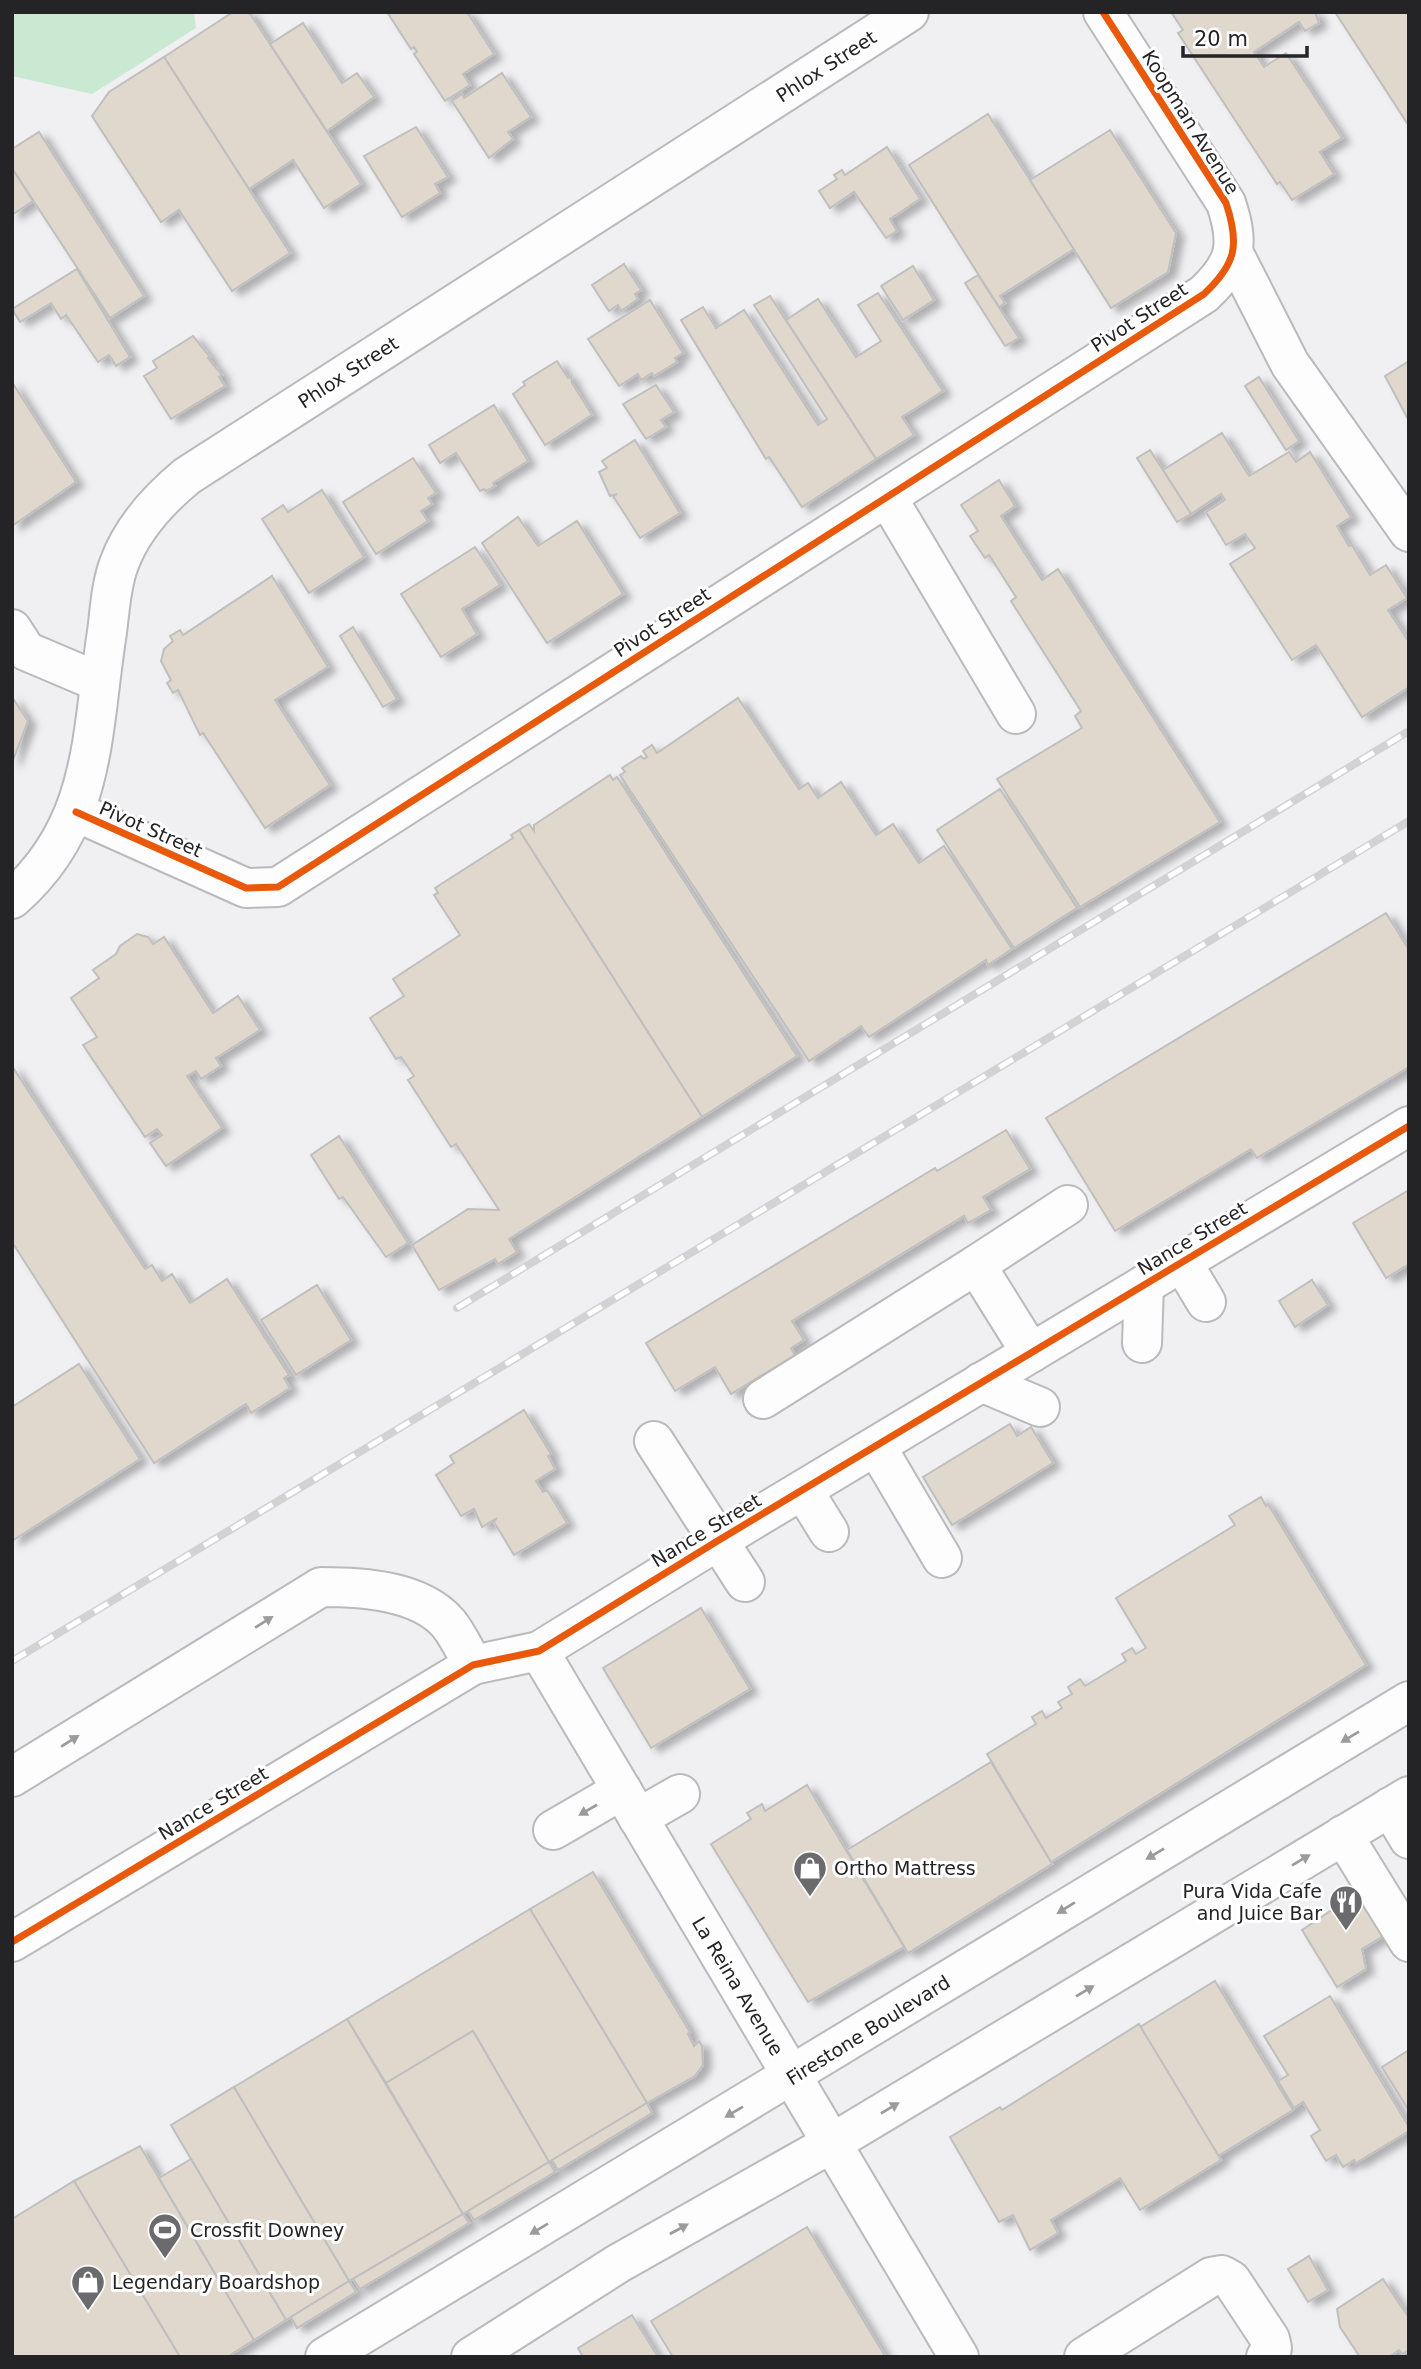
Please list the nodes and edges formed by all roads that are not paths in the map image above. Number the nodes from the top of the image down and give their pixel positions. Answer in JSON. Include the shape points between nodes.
{"nodes":[{"id":1,"x":909,"y":12,"type":"edge"},
{"id":2,"x":1103,"y":12,"type":"edge"},
{"id":3,"x":870,"y":22,"type":"edge"},
{"id":4,"x":1234,"y":254,"type":"junction"},
{"id":5,"x":887,"y":496,"type":"junction"},
{"id":6,"x":1409,"y":532,"type":"edge"},
{"id":7,"x":12,"y":629,"type":"edge"},
{"id":8,"x":99,"y":682,"type":"junction"},
{"id":9,"x":1016,"y":714,"type":"dead end"},
{"id":10,"x":76,"y":812,"type":"junction"},
{"id":11,"x":12,"y":899,"type":"edge"},
{"id":12,"x":1409,"y":1126,"type":"edge"},
{"id":13,"x":1068,"y":1205,"type":"dead end"},
{"id":14,"x":1182,"y":1262,"type":"junction"},
{"id":15,"x":976,"y":1265,"type":"junction"},
{"id":16,"x":1144,"y":1285,"type":"junction"},
{"id":17,"x":1206,"y":1302,"type":"dead end"},
{"id":18,"x":1142,"y":1343,"type":"dead end"},
{"id":19,"x":1031,"y":1353,"type":"junction"},
{"id":20,"x":981,"y":1382,"type":"junction"},
{"id":21,"x":763,"y":1399,"type":"dead end"},
{"id":22,"x":1040,"y":1407,"type":"dead end"},
{"id":23,"x":654,"y":1441,"type":"dead end"},
{"id":24,"x":876,"y":1446,"type":"junction"},
{"id":25,"x":803,"y":1490,"type":"junction"},
{"id":26,"x":829,"y":1532,"type":"dead end"},
{"id":27,"x":719,"y":1540,"type":"junction"},
{"id":28,"x":942,"y":1558,"type":"dead end"},
{"id":29,"x":745,"y":1582,"type":"dead end"},
{"id":30,"x":539,"y":1651,"type":"junction"},
{"id":31,"x":473,"y":1665,"type":"junction"},
{"id":32,"x":1409,"y":1701,"type":"edge"},
{"id":33,"x":12,"y":1777,"type":"edge"},
{"id":34,"x":680,"y":1794,"type":"dead end"},
{"id":35,"x":630,"y":1804,"type":"junction"},
{"id":36,"x":1402,"y":1814,"type":"edge"},
{"id":37,"x":553,"y":1830,"type":"dead end"},
{"id":38,"x":1343,"y":1835,"type":"junction"},
{"id":39,"x":12,"y":1942,"type":"edge"},
{"id":40,"x":1409,"y":1942,"type":"edge"},
{"id":41,"x":792,"y":2077,"type":"junction"},
{"id":42,"x":832,"y":2143,"type":"junction"},
{"id":43,"x":510,"y":2346,"type":"edge"},
{"id":44,"x":1272,"y":2354,"type":"edge"},
{"id":45,"x":326,"y":2357,"type":"edge"},
{"id":46,"x":471,"y":2357,"type":"edge"},
{"id":47,"x":959,"y":2357,"type":"edge"},
{"id":48,"x":1084,"y":2357,"type":"edge"}],
"edges":[{"from":1,"to":3,"type":"street","name":"Phlox Street"},
{"from":2,"to":4,"type":"street","name":"Koopman Avenue","via":[[1226,204],[1234,227]]},
{"from":3,"to":8,"type":"street","name":"Phlox Street","via":[[181,481],[142,522],[119,563]]},
{"from":4,"to":5,"type":"street","name":"Pivot Street","via":[[1223,276],[1204,294]]},
{"from":4,"to":6,"type":"street","via":[[1290,363]]},
{"from":5,"to":9,"type":"street"},
{"from":5,"to":10,"type":"street","name":"Pivot Street","via":[[278,887],[246,888]]},
{"from":7,"to":8,"type":"street","via":[[26,651]]},
{"from":8,"to":10,"type":"street","name":"Phlox Street","via":[[88,776]]},
{"from":10,"to":11,"type":"street","name":"Phlox Street","via":[[49,860]]},
{"from":12,"to":14,"type":"street","name":"Nance Street"},
{"from":13,"to":15,"type":"street"},
{"from":14,"to":16,"type":"street","name":"Nance Street"},
{"from":14,"to":17,"type":"street"},
{"from":15,"to":19,"type":"street"},
{"from":15,"to":21,"type":"street"},
{"from":16,"to":18,"type":"street"},
{"from":16,"to":19,"type":"street","name":"Nance Street"},
{"from":19,"to":20,"type":"street","name":"Nance Street"},
{"from":20,"to":22,"type":"street"},
{"from":20,"to":24,"type":"street","name":"Nance Street"},
{"from":23,"to":27,"type":"street"},
{"from":24,"to":25,"type":"street","name":"Nance Street"},
{"from":24,"to":28,"type":"street"},
{"from":25,"to":26,"type":"street"},
{"from":25,"to":27,"type":"street","name":"Nance Street"},
{"from":27,"to":29,"type":"street"},
{"from":27,"to":30,"type":"street","name":"Nance Street"},
{"from":30,"to":31,"type":"street","name":"Nance Street"},
{"from":30,"to":35,"type":"street","name":"La Reina Avenue"},
{"from":33,"to":31,"type":"street","one_way":true,"via":[[321,1587],[366,1587],[410,1598],[447,1622]]},
{"from":31,"to":39,"type":"street","name":"Nance Street"},
{"from":32,"to":41,"type":"street","name":"Firestone Boulevard","one_way":true},
{"from":34,"to":35,"type":"street"},
{"from":35,"to":37,"type":"street","one_way":true},
{"from":35,"to":41,"type":"street","name":"La Reina Avenue"},
{"from":36,"to":38,"type":"street"},
{"from":38,"to":40,"type":"street"},
{"from":42,"to":38,"type":"street","one_way":true},
{"from":41,"to":42,"type":"street","name":"La Reina Avenue"},
{"from":41,"to":45,"type":"street","name":"Firestone Boulevard","one_way":true},
{"from":43,"to":42,"type":"street","one_way":true,"via":[[619,2263]]},
{"from":42,"to":47,"type":"street","name":"La Reina Avenue"},
{"from":43,"to":46,"type":"street"},
{"from":44,"to":48,"type":"street","via":[[1270,2339],[1231,2280],[1222,2276],[1211,2277]]}]}
